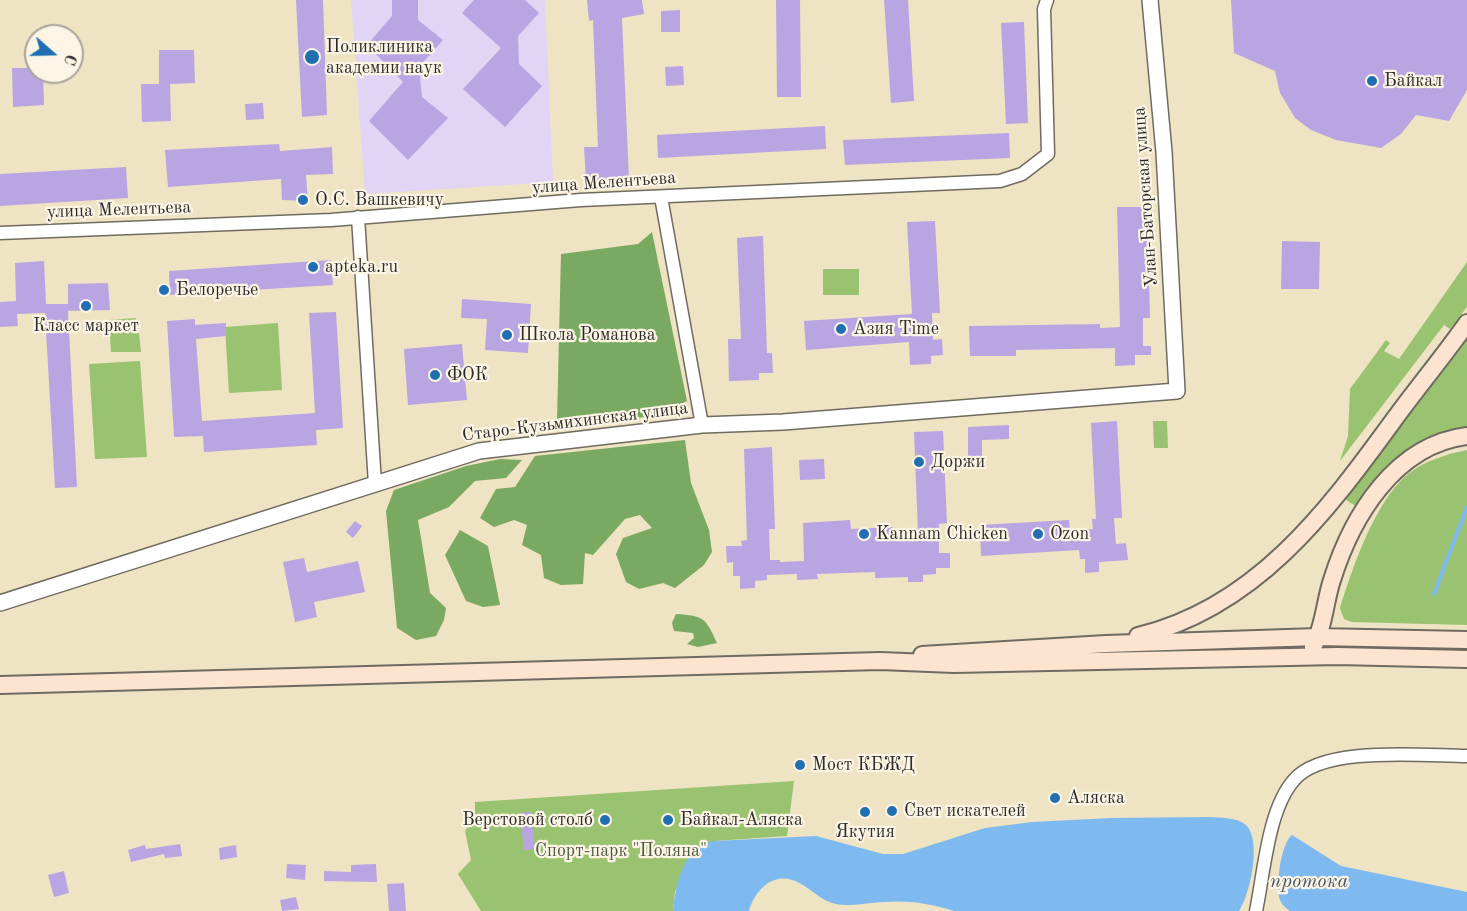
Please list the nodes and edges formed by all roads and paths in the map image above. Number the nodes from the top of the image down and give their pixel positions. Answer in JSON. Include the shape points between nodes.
{"nodes":[{"id":1,"x":1047,"y":0,"type":"edge"},
{"id":2,"x":1150,"y":0,"type":"edge"},
{"id":3,"x":661,"y":197,"type":"junction"},
{"id":4,"x":358,"y":218,"type":"junction"},
{"id":5,"x":0,"y":233,"type":"edge"},
{"id":6,"x":1467,"y":323,"type":"edge"},
{"id":7,"x":1177,"y":391,"type":"joint"},
{"id":8,"x":702,"y":425,"type":"junction"},
{"id":9,"x":1467,"y":436,"type":"edge"},
{"id":10,"x":375,"y":484,"type":"junction"},
{"id":11,"x":1329,"y":592,"type":"junction"},
{"id":12,"x":0,"y":603,"type":"edge"},
{"id":13,"x":1317,"y":637,"type":"junction"},
{"id":14,"x":1338,"y":638,"type":"junction"},
{"id":15,"x":1467,"y":640,"type":"edge"},
{"id":16,"x":1106,"y":644,"type":"junction"},
{"id":17,"x":1301,"y":657,"type":"junction"},
{"id":18,"x":1467,"y":659,"type":"edge"},
{"id":19,"x":880,"y":661,"type":"junction"},
{"id":20,"x":0,"y":685,"type":"edge"},
{"id":21,"x":1467,"y":756,"type":"edge"},
{"id":22,"x":1256,"y":911,"type":"edge"}],
"edges":[{"from":1,"to":3,"type":"street","name":"улица Мелентьева","via":[[1044,64],[1048,154],[1022,174],[1000,181]]},
{"from":2,"to":7,"type":"street","name":"Улан-Баторская улица","via":[[1164,152]]},
{"from":3,"to":4,"type":"street","name":"улица Мелентьева"},
{"from":3,"to":8,"type":"street"},
{"from":4,"to":5,"type":"street","name":"улица Мелентьева"},
{"from":4,"to":10,"type":"street"},
{"from":6,"to":16,"type":"main road","via":[[1336,498],[1272,566],[1229,597],[1178,624]]},
{"from":7,"to":8,"type":"street","name":"Старо-Кузьмихинская улица"},
{"from":8,"to":10,"type":"street","name":"Старо-Кузьмихинская улица","via":[[479,451]]},
{"from":9,"to":11,"type":"main road","via":[[1431,446],[1392,474],[1354,529]]},
{"from":10,"to":12,"type":"street","name":"Старо-Кузьмихинская улица"},
{"from":11,"to":13,"type":"main road"},
{"from":11,"to":14,"type":"main road","via":[[1326,624]]},
{"from":13,"to":14,"type":"main road"},
{"from":13,"to":16,"type":"main road"},
{"from":13,"to":17,"type":"main road","via":[[1310,651]]},
{"from":14,"to":15,"type":"main road"},
{"from":16,"to":19,"type":"main road","via":[[953,651]]},
{"from":17,"to":18,"type":"main road"},
{"from":17,"to":19,"type":"main road","via":[[954,664]]},
{"from":19,"to":20,"type":"main road"},
{"from":21,"to":22,"type":"street","via":[[1335,759],[1294,778],[1274,821]]}]}
